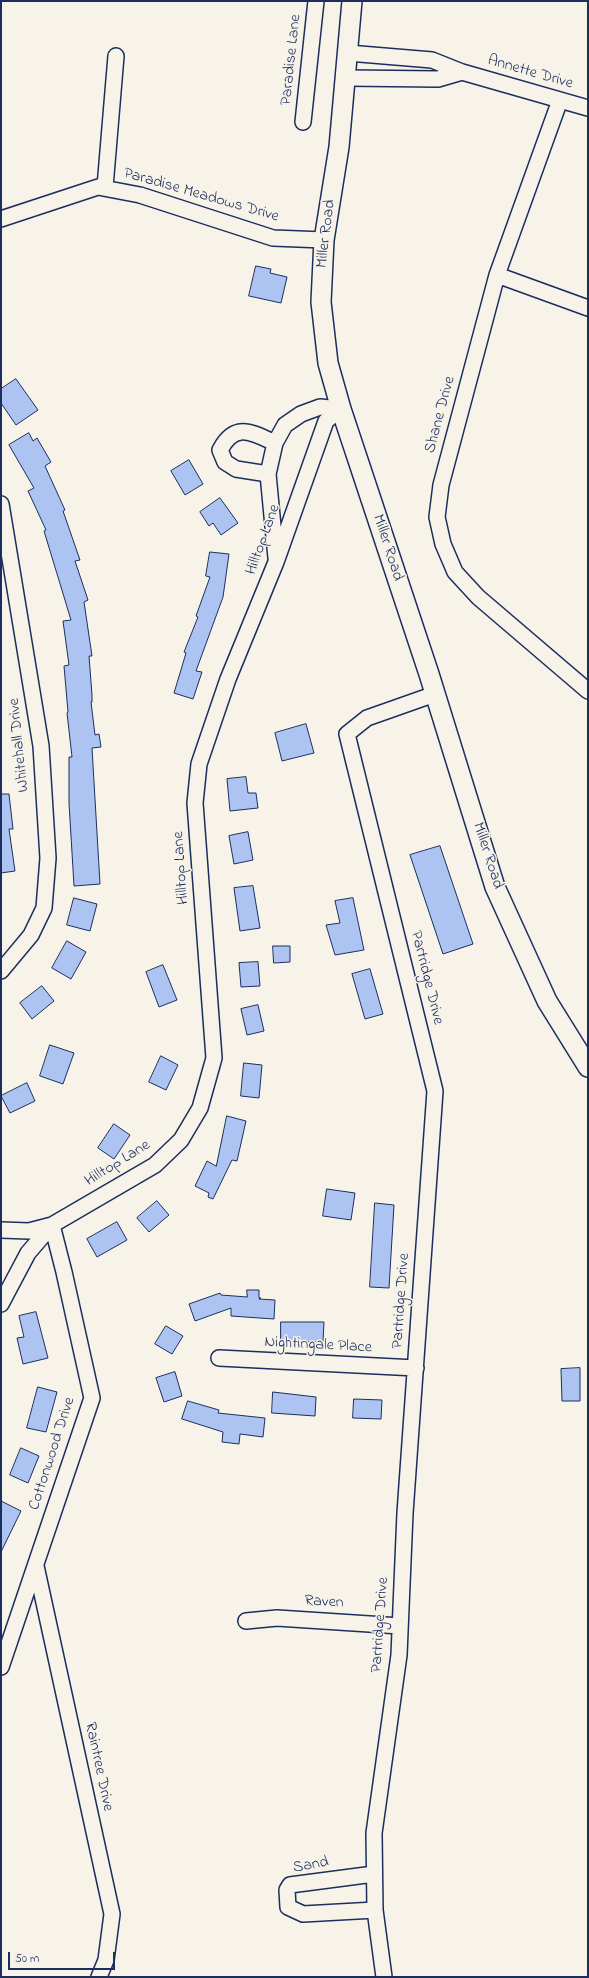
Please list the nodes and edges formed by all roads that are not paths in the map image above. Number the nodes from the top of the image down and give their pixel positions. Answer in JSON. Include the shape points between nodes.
{"nodes":[{"id":1,"x":316,"y":1,"type":"edge"},
{"id":2,"x":352,"y":1,"type":"edge"},
{"id":3,"x":348,"y":53,"type":"junction"},
{"id":4,"x":116,"y":56,"type":"dead end"},
{"id":5,"x":462,"y":72,"type":"junction"},
{"id":6,"x":346,"y":78,"type":"junction"},
{"id":7,"x":560,"y":100,"type":"junction"},
{"id":8,"x":588,"y":108,"type":"edge"},
{"id":9,"x":302,"y":122,"type":"dead end"},
{"id":10,"x":105,"y":187,"type":"junction"},
{"id":11,"x":1,"y":218,"type":"edge"},
{"id":12,"x":324,"y":240,"type":"junction"},
{"id":13,"x":497,"y":275,"type":"junction"},
{"id":14,"x":588,"y":308,"type":"edge"},
{"id":15,"x":341,"y":409,"type":"junction"},
{"id":16,"x":275,"y":443,"type":"junction"},
{"id":17,"x":268,"y":474,"type":"junction"},
{"id":18,"x":1,"y":504,"type":"edge"},
{"id":19,"x":276,"y":562,"type":"junction"},
{"id":20,"x":588,"y":691,"type":"edge"},
{"id":21,"x":435,"y":694,"type":"junction"},
{"id":22,"x":1,"y":971,"type":"edge"},
{"id":23,"x":588,"y":1067,"type":"edge"},
{"id":24,"x":52,"y":1225,"type":"junction"},
{"id":25,"x":1,"y":1230,"type":"edge"},
{"id":26,"x":1,"y":1304,"type":"edge"},
{"id":27,"x":219,"y":1358,"type":"dead end"},
{"id":28,"x":416,"y":1368,"type":"junction"},
{"id":29,"x":35,"y":1565,"type":"junction"},
{"id":30,"x":246,"y":1621,"type":"dead end"},
{"id":31,"x":400,"y":1626,"type":"junction"},
{"id":32,"x":1,"y":1667,"type":"edge"},
{"id":33,"x":374,"y":1874,"type":"junction"},
{"id":34,"x":375,"y":1910,"type":"junction"},
{"id":35,"x":99,"y":1977,"type":"edge"},
{"id":36,"x":384,"y":1977,"type":"edge"}],
"edges":[{"from":1,"to":9,"type":"street","name":"Paradise Lane"},
{"from":2,"to":3,"type":"street","name":"Miller Road"},
{"from":3,"to":5,"type":"street","name":"Annette Drive","via":[[432,60]]},
{"from":3,"to":6,"type":"street","name":"Miller Road"},
{"from":4,"to":10,"type":"street"},
{"from":5,"to":6,"type":"street","name":"Annette Drive","via":[[438,79]]},
{"from":5,"to":7,"type":"street","name":"Annette Drive"},
{"from":6,"to":12,"type":"street","name":"Miller Road","via":[[339,147]]},
{"from":7,"to":8,"type":"street","name":"Annette Drive"},
{"from":7,"to":13,"type":"street","name":"Shane Drive"},
{"from":10,"to":11,"type":"street","name":"Paradise Meadows Drive"},
{"from":10,"to":12,"type":"street","name":"Paradise Meadows Drive","via":[[140,195],[273,238]]},
{"from":12,"to":15,"type":"street","name":"Miller Road","via":[[321,302],[328,363]]},
{"from":13,"to":14,"type":"street"},
{"from":13,"to":20,"type":"street","name":"Shane Drive","via":[[441,485],[437,517],[443,544],[455,572],[478,597]]},
{"from":15,"to":16,"type":"street","via":[[320,407],[301,414],[284,425]]},
{"from":15,"to":19,"type":"street","name":"Hilltop Lane","via":[[326,421]]},
{"from":15,"to":21,"type":"street","name":"Miller Road"},
{"from":16,"to":17,"type":"street"},
{"from":16,"to":17,"type":"street","via":[[249,432],[235,432],[225,440],[220,450],[225,462],[236,469]]},
{"from":17,"to":19,"type":"street"},
{"from":18,"to":22,"type":"street","name":"Whitehall Drive","via":[[41,746],[48,858],[44,908],[31,935]]},
{"from":19,"to":24,"type":"street","name":"Hilltop Lane","via":[[228,679],[199,764],[196,804],[214,1058],[200,1108],[181,1140],[155,1165]]},
{"from":21,"to":23,"type":"street","name":"Miller Road","via":[[496,887],[547,1001]]},
{"from":21,"to":28,"type":"street","name":"Partridge Drive","via":[[367,718],[347,734],[435,1091]]},
{"from":24,"to":25,"type":"street","name":"Hilltop Lane","via":[[29,1231]]},
{"from":24,"to":26,"type":"street","via":[[28,1253]]},
{"from":24,"to":29,"type":"street","name":"Cottonwood Drive","via":[[92,1398]]},
{"from":27,"to":28,"type":"street","name":"Nightingale Place"},
{"from":28,"to":31,"type":"street","name":"Partridge Drive"},
{"from":29,"to":32,"type":"street","name":"Cottonwood Drive"},
{"from":29,"to":35,"type":"street","name":"Raintree Drive","via":[[112,1914],[106,1960]]},
{"from":30,"to":31,"type":"street","name":"Raven","via":[[277,1618]]},
{"from":31,"to":33,"type":"street","name":"Partridge Drive","via":[[399,1655],[374,1832]]},
{"from":33,"to":34,"type":"street","name":"Partridge Drive"},
{"from":33,"to":34,"type":"street","name":"Sand","via":[[290,1885],[287,1890],[288,1907],[303,1914]]},
{"from":34,"to":36,"type":"street","name":"Partridge Drive"}]}
